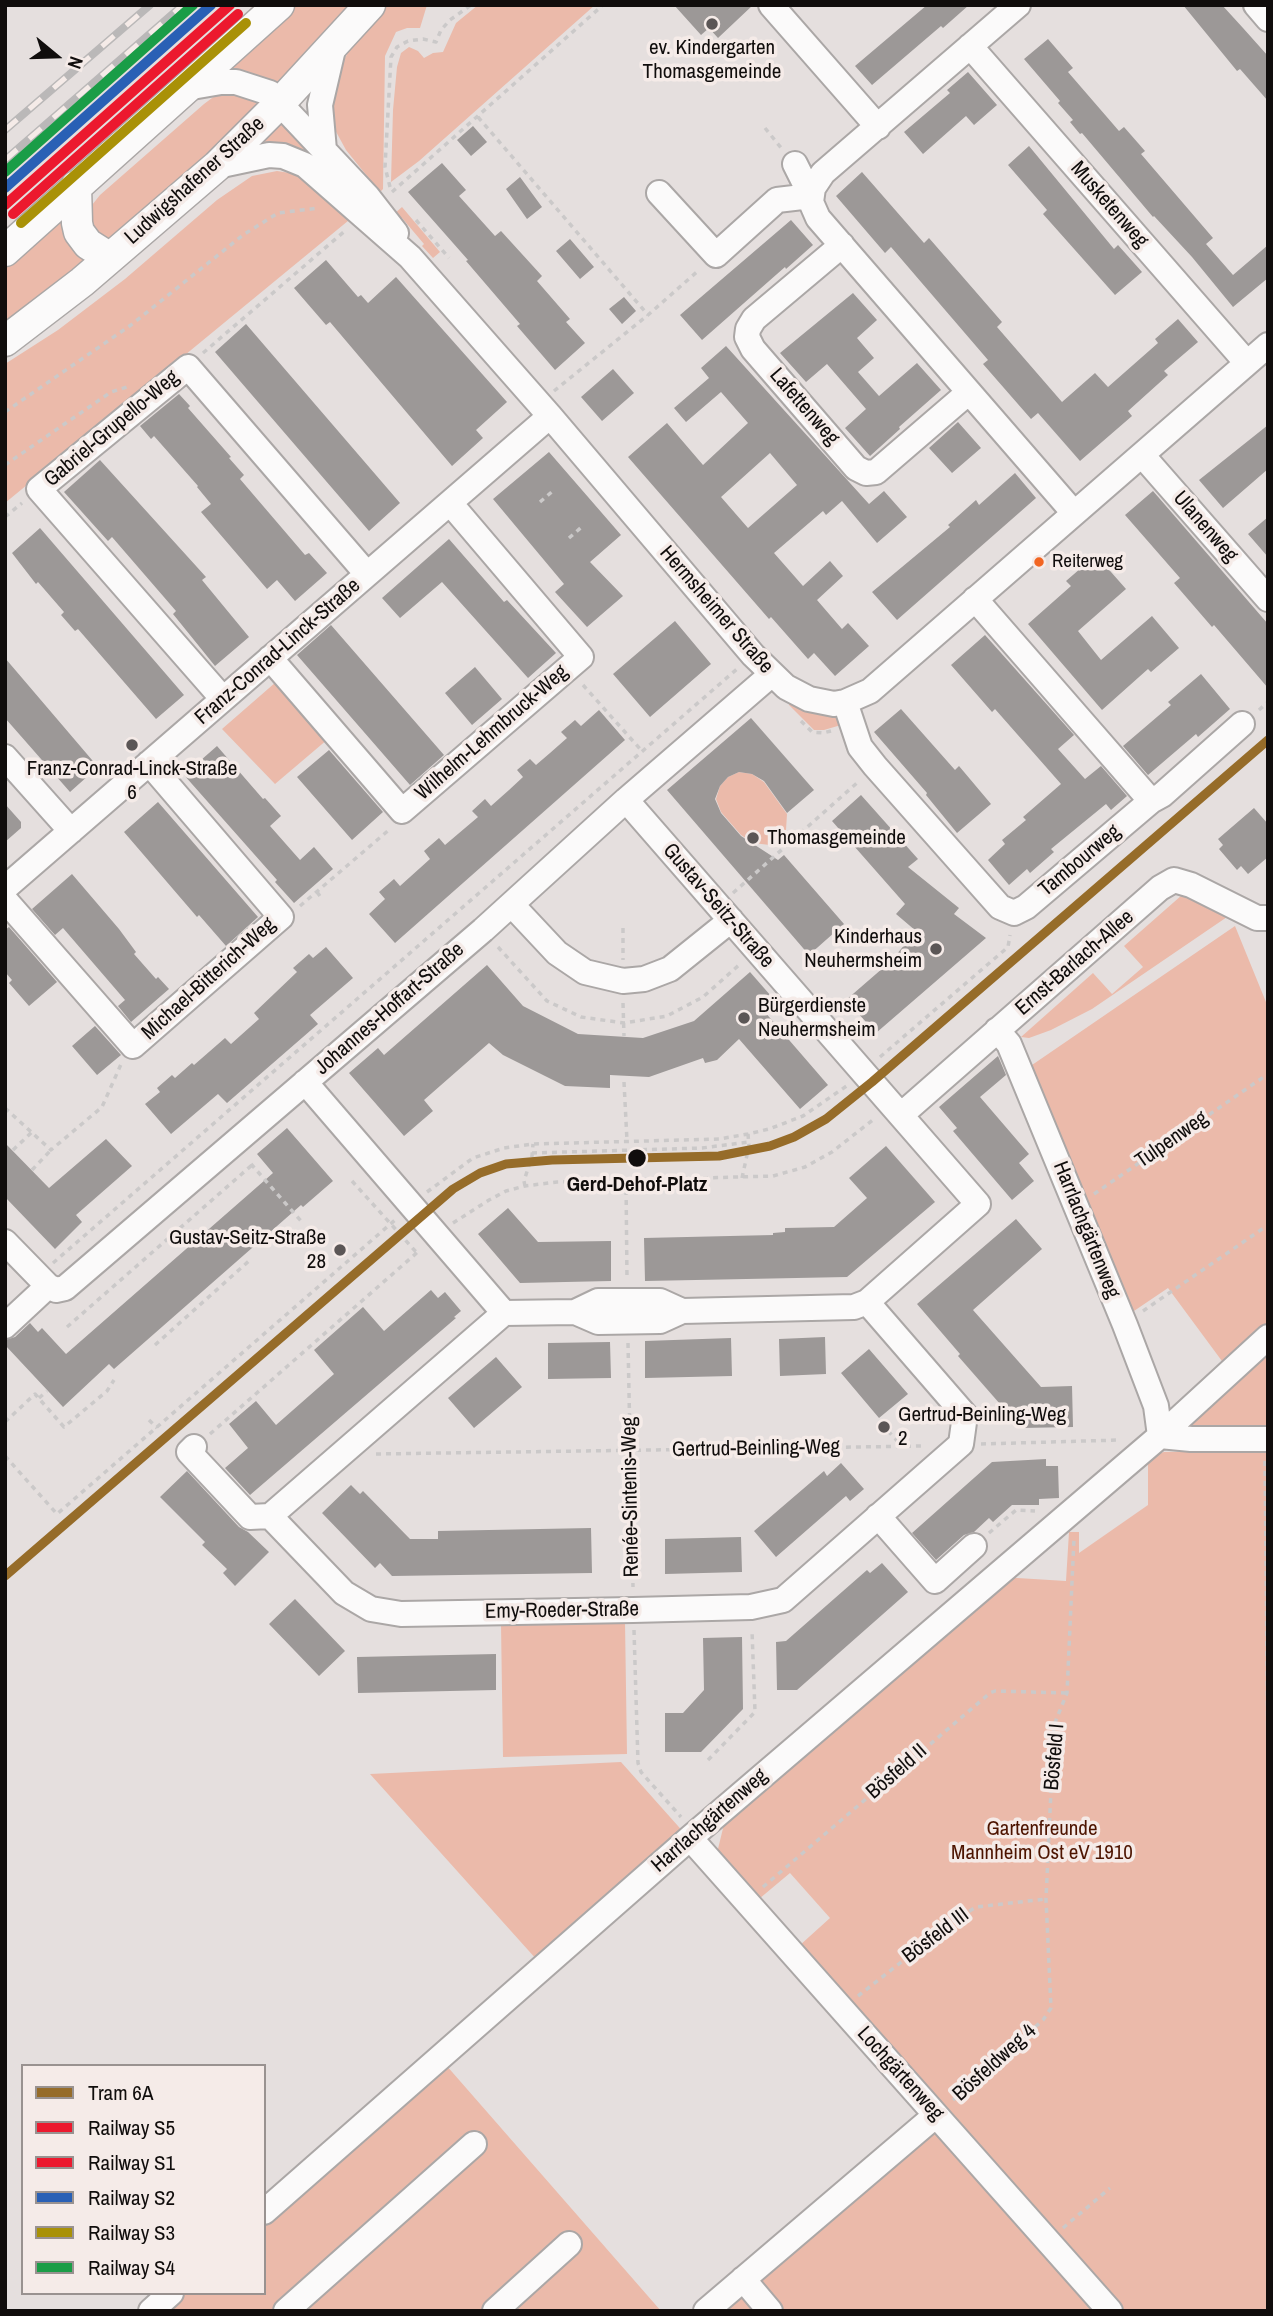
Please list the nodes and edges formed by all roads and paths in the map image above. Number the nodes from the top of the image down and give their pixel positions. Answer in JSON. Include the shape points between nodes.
{"nodes":[{"id":1,"x":279,"y":5,"type":"edge"},
{"id":2,"x":370,"y":5,"type":"edge"},
{"id":3,"x":471,"y":5,"type":"edge"},
{"id":4,"x":603,"y":5,"type":"edge"},
{"id":5,"x":771,"y":5,"type":"edge"},
{"id":6,"x":1017,"y":5,"type":"edge"},
{"id":7,"x":1256,"y":5,"type":"edge"},
{"id":8,"x":1268,"y":19,"type":"edge"},
{"id":9,"x":334,"y":45,"type":"junction"},
{"id":10,"x":970,"y":46,"type":"junction"},
{"id":11,"x":186,"y":88,"type":"junction"},
{"id":12,"x":279,"y":104,"type":"junction"},
{"id":13,"x":478,"y":117,"type":"junction"},
{"id":14,"x":878,"y":127,"type":"junction"},
{"id":15,"x":324,"y":150,"type":"junction"},
{"id":16,"x":795,"y":164,"type":"dead end"},
{"id":17,"x":217,"y":166,"type":"junction"},
{"id":18,"x":76,"y":186,"type":"junction"},
{"id":19,"x":659,"y":193,"type":"dead end"},
{"id":20,"x":811,"y":197,"type":"junction"},
{"id":21,"x":400,"y":202,"type":"dead end"},
{"id":22,"x":376,"y":205,"type":"junction"},
{"id":23,"x":324,"y":208,"type":"dead end"},
{"id":24,"x":408,"y":211,"type":"dead end"},
{"id":25,"x":842,"y":246,"type":"junction"},
{"id":26,"x":5,"y":251,"type":"edge"},
{"id":27,"x":716,"y":255,"type":"junction"},
{"id":28,"x":110,"y":258,"type":"junction"},
{"id":29,"x":449,"y":258,"type":"dead end"},
{"id":30,"x":648,"y":315,"type":"junction"},
{"id":31,"x":5,"y":341,"type":"edge"},
{"id":32,"x":1268,"y":345,"type":"edge"},
{"id":33,"x":1247,"y":363,"type":"junction"},
{"id":34,"x":188,"y":367,"type":"junction"},
{"id":35,"x":158,"y":390,"type":"junction"},
{"id":36,"x":969,"y":392,"type":"junction"},
{"id":37,"x":544,"y":410,"type":"junction"},
{"id":38,"x":5,"y":412,"type":"edge"},
{"id":39,"x":1142,"y":455,"type":"junction"},
{"id":40,"x":5,"y":465,"type":"edge"},
{"id":41,"x":554,"y":490,"type":"dead end"},
{"id":42,"x":540,"y":502,"type":"dead end"},
{"id":43,"x":450,"y":503,"type":"junction"},
{"id":44,"x":1074,"y":513,"type":"junction"},
{"id":45,"x":584,"y":525,"type":"dead end"},
{"id":46,"x":569,"y":538,"type":"dead end"},
{"id":47,"x":367,"y":574,"type":"junction"},
{"id":48,"x":1268,"y":599,"type":"edge"},
{"id":49,"x":975,"y":600,"type":"junction"},
{"id":50,"x":753,"y":655,"type":"junction"},
{"id":51,"x":270,"y":658,"type":"junction"},
{"id":52,"x":568,"y":668,"type":"junction"},
{"id":53,"x":772,"y":674,"type":"junction"},
{"id":54,"x":223,"y":699,"type":"junction"},
{"id":55,"x":845,"y":702,"type":"junction"},
{"id":56,"x":1242,"y":724,"type":"dead end"},
{"id":57,"x":641,"y":750,"type":"junction"},
{"id":58,"x":5,"y":757,"type":"edge"},
{"id":59,"x":149,"y":763,"type":"junction"},
{"id":60,"x":875,"y":766,"type":"junction"},
{"id":61,"x":659,"y":772,"type":"junction"},
{"id":62,"x":626,"y":800,"type":"junction"},
{"id":63,"x":1151,"y":801,"type":"junction"},
{"id":64,"x":402,"y":811,"type":"junction"},
{"id":65,"x":71,"y":831,"type":"junction"},
{"id":66,"x":5,"y":888,"type":"edge"},
{"id":67,"x":317,"y":892,"type":"junction"},
{"id":68,"x":322,"y":899,"type":"dead end"},
{"id":69,"x":5,"y":900,"type":"edge"},
{"id":70,"x":512,"y":905,"type":"junction"},
{"id":71,"x":725,"y":913,"type":"junction"},
{"id":72,"x":1014,"y":913,"type":"junction"},
{"id":73,"x":281,"y":917,"type":"junction"},
{"id":74,"x":1268,"y":918,"type":"edge"},
{"id":75,"x":1003,"y":1037,"type":"junction"},
{"id":76,"x":133,"y":1046,"type":"junction"},
{"id":77,"x":863,"y":1072,"type":"junction"},
{"id":78,"x":1268,"y":1074,"type":"edge"},
{"id":79,"x":305,"y":1082,"type":"junction"},
{"id":80,"x":624,"y":1082,"type":"dead end"},
{"id":81,"x":5,"y":1108,"type":"edge"},
{"id":82,"x":901,"y":1115,"type":"junction"},
{"id":83,"x":32,"y":1132,"type":"junction"},
{"id":84,"x":748,"y":1134,"type":"junction"},
{"id":85,"x":627,"y":1142,"type":"junction"},
{"id":86,"x":749,"y":1142,"type":"junction"},
{"id":87,"x":233,"y":1143,"type":"junction"},
{"id":88,"x":533,"y":1144,"type":"junction"},
{"id":89,"x":13,"y":1150,"type":"dead end"},
{"id":90,"x":51,"y":1150,"type":"junction"},
{"id":91,"x":533,"y":1153,"type":"junction"},
{"id":92,"x":252,"y":1165,"type":"junction"},
{"id":93,"x":32,"y":1170,"type":"dead end"},
{"id":94,"x":741,"y":1178,"type":"dead end"},
{"id":95,"x":626,"y":1180,"type":"dead end"},
{"id":96,"x":352,"y":1181,"type":"dead end"},
{"id":97,"x":525,"y":1186,"type":"dead end"},
{"id":98,"x":412,"y":1205,"type":"junction"},
{"id":99,"x":1076,"y":1205,"type":"junction"},
{"id":100,"x":301,"y":1221,"type":"dead end"},
{"id":101,"x":391,"y":1224,"type":"junction"},
{"id":102,"x":1268,"y":1225,"type":"edge"},
{"id":103,"x":5,"y":1241,"type":"edge"},
{"id":104,"x":250,"y":1260,"type":"dead end"},
{"id":105,"x":43,"y":1281,"type":"junction"},
{"id":106,"x":867,"y":1302,"type":"junction"},
{"id":107,"x":628,"y":1311,"type":"junction"},
{"id":108,"x":503,"y":1313,"type":"junction"},
{"id":109,"x":1125,"y":1325,"type":"junction"},
{"id":110,"x":5,"y":1326,"type":"edge"},
{"id":111,"x":67,"y":1327,"type":"dead end"},
{"id":112,"x":1268,"y":1338,"type":"edge"},
{"id":113,"x":155,"y":1345,"type":"dead end"},
{"id":114,"x":114,"y":1380,"type":"dead end"},
{"id":115,"x":191,"y":1386,"type":"dead end"},
{"id":116,"x":47,"y":1391,"type":"dead end"},
{"id":117,"x":197,"y":1392,"type":"junction"},
{"id":118,"x":39,"y":1398,"type":"junction"},
{"id":119,"x":149,"y":1420,"type":"dead end"},
{"id":120,"x":5,"y":1422,"type":"edge"},
{"id":121,"x":157,"y":1427,"type":"junction"},
{"id":122,"x":888,"y":1431,"type":"dead end"},
{"id":123,"x":1160,"y":1436,"type":"junction"},
{"id":124,"x":1266,"y":1439,"type":"edge"},
{"id":125,"x":1123,"y":1440,"type":"dead end"},
{"id":126,"x":961,"y":1444,"type":"junction"},
{"id":127,"x":194,"y":1447,"type":"joint"},
{"id":128,"x":902,"y":1447,"type":"junction"},
{"id":129,"x":630,"y":1450,"type":"junction"},
{"id":130,"x":341,"y":1454,"type":"junction"},
{"id":131,"x":5,"y":1455,"type":"edge"},
{"id":132,"x":1076,"y":1507,"type":"junction"},
{"id":133,"x":1035,"y":1511,"type":"dead end"},
{"id":134,"x":270,"y":1516,"type":"junction"},
{"id":135,"x":878,"y":1516,"type":"junction"},
{"id":136,"x":974,"y":1546,"type":"joint"},
{"id":137,"x":751,"y":1607,"type":"junction"},
{"id":138,"x":633,"y":1610,"type":"junction"},
{"id":139,"x":1067,"y":1693,"type":"junction"},
{"id":140,"x":708,"y":1760,"type":"dead end"},
{"id":141,"x":1268,"y":1773,"type":"edge"},
{"id":142,"x":690,"y":1838,"type":"junction"},
{"id":143,"x":1046,"y":1899,"type":"junction"},
{"id":144,"x":746,"y":1901,"type":"junction"},
{"id":145,"x":1051,"y":2008,"type":"joint"},
{"id":146,"x":842,"y":2009,"type":"junction"},
{"id":147,"x":936,"y":2115,"type":"junction"},
{"id":148,"x":474,"y":2144,"type":"dead end"},
{"id":149,"x":1111,"y":2188,"type":"dead end"},
{"id":150,"x":266,"y":2210,"type":"edge"},
{"id":151,"x":1049,"y":2241,"type":"junction"},
{"id":152,"x":569,"y":2244,"type":"dead end"},
{"id":153,"x":743,"y":2279,"type":"junction"},
{"id":154,"x":169,"y":2295,"type":"edge"},
{"id":155,"x":151,"y":2311,"type":"edge"},
{"id":156,"x":286,"y":2311,"type":"edge"},
{"id":157,"x":495,"y":2311,"type":"edge"},
{"id":158,"x":706,"y":2311,"type":"edge"},
{"id":159,"x":770,"y":2311,"type":"edge"},
{"id":160,"x":1110,"y":2311,"type":"edge"}],
"edges":[{"from":1,"to":11,"type":"main road"},
{"from":2,"to":9,"type":"main road","name":"Ludwigshafener Straße"},
{"from":3,"to":22,"type":"path","via":[[450,20],[436,42],[408,41],[391,57],[384,167]]},
{"from":4,"to":13,"type":"path"},
{"from":5,"to":14,"type":"street"},
{"from":6,"to":10,"type":"street"},
{"from":7,"to":8,"type":"street"},
{"from":9,"to":12,"type":"main road","name":"Ludwigshafener Straße"},
{"from":9,"to":15,"type":"street","via":[[320,105]]},
{"from":10,"to":14,"type":"street"},
{"from":10,"to":33,"type":"street","name":"Musketenweg"},
{"from":11,"to":12,"type":"street","name":"Hermsheimer Straße","via":[[236,82],[270,93]]},
{"from":11,"to":18,"type":"main road"},
{"from":12,"to":15,"type":"street","name":"Hermsheimer Straße"},
{"from":12,"to":17,"type":"main road","name":"Ludwigshafener Straße"},
{"from":13,"to":22,"type":"path"},
{"from":13,"to":30,"type":"path"},
{"from":14,"to":20,"type":"street","via":[[823,173]]},
{"from":15,"to":22,"type":"street","name":"Hermsheimer Straße"},
{"from":16,"to":20,"type":"street"},
{"from":17,"to":22,"type":"street","name":"Hermsheimer Straße","via":[[269,155],[295,159]]},
{"from":17,"to":28,"type":"main road","name":"Ludwigshafener Straße"},
{"from":18,"to":26,"type":"main road"},
{"from":18,"to":28,"type":"main road","via":[[79,232]]},
{"from":19,"to":27,"type":"street"},
{"from":20,"to":25,"type":"street","via":[[818,218]]},
{"from":20,"to":27,"type":"street","via":[[777,200]]},
{"from":21,"to":22,"type":"path"},
{"from":22,"to":34,"type":"path"},
{"from":22,"to":37,"type":"street","name":"Hermsheimer Straße","via":[[408,255]]},
{"from":23,"to":38,"type":"path","via":[[278,213],[243,234],[131,325]]},
{"from":24,"to":29,"type":"path"},
{"from":25,"to":36,"type":"street"},
{"from":25,"to":36,"type":"street","name":"Lafettenweg","via":[[754,319],[747,333],[753,349],[839,448],[859,470],[876,472]]},
{"from":27,"to":30,"type":"path"},
{"from":28,"to":31,"type":"main road","name":"Ludwigshafener Straße"},
{"from":30,"to":37,"type":"path","via":[[625,331]]},
{"from":32,"to":33,"type":"street"},
{"from":33,"to":39,"type":"street"},
{"from":34,"to":35,"type":"street","name":"Gabriel-Grupello-Weg"},
{"from":34,"to":47,"type":"street","name":"Gabriel-Grupello-Weg"},
{"from":35,"to":40,"type":"path","via":[[138,384],[111,392]]},
{"from":35,"to":54,"type":"street","name":"Gabriel-Grupello-Weg","via":[[39,489]]},
{"from":36,"to":44,"type":"street"},
{"from":37,"to":43,"type":"street","name":"Franz-Conrad-Linck-Straße"},
{"from":37,"to":50,"type":"street","name":"Hermsheimer Straße"},
{"from":39,"to":44,"type":"street"},
{"from":39,"to":48,"type":"street","name":"Ulanenweg"},
{"from":41,"to":42,"type":"path"},
{"from":43,"to":47,"type":"street","name":"Franz-Conrad-Linck-Straße"},
{"from":43,"to":52,"type":"street","name":"Wilhelm-Lehmbruck-Weg","via":[[581,657]]},
{"from":44,"to":49,"type":"street"},
{"from":45,"to":46,"type":"path"},
{"from":47,"to":51,"type":"street","name":"Franz-Conrad-Linck-Straße"},
{"from":49,"to":55,"type":"street","via":[[870,691]]},
{"from":49,"to":63,"type":"street"},
{"from":50,"to":53,"type":"street","name":"Hermsheimer Straße"},
{"from":50,"to":57,"type":"path"},
{"from":51,"to":54,"type":"street","name":"Franz-Conrad-Linck-Straße"},
{"from":51,"to":64,"type":"street","name":"Wilhelm-Lehmbruck-Weg"},
{"from":52,"to":57,"type":"path"},
{"from":52,"to":64,"type":"street","name":"Wilhelm-Lehmbruck-Weg"},
{"from":53,"to":55,"type":"street","name":"Hermsheimer Straße","via":[[809,699]]},
{"from":53,"to":61,"type":"street","name":"Johannes-Hoffart-Straße"},
{"from":54,"to":59,"type":"street","name":"Franz-Conrad-Linck-Straße"},
{"from":55,"to":60,"type":"street","via":[[860,747]]},
{"from":56,"to":63,"type":"street","name":"Tambourweg"},
{"from":57,"to":61,"type":"path"},
{"from":57,"to":105,"type":"path"},
{"from":58,"to":65,"type":"street"},
{"from":59,"to":65,"type":"street","name":"Franz-Conrad-Linck-Straße"},
{"from":59,"to":73,"type":"street","name":"Michael-Bitterich-Weg"},
{"from":60,"to":71,"type":"path"},
{"from":60,"to":72,"type":"street","via":[[1000,906]]},
{"from":61,"to":62,"type":"street","name":"Johannes-Hoffart-Straße"},
{"from":62,"to":70,"type":"street","name":"Johannes-Hoffart-Straße"},
{"from":62,"to":71,"type":"street","name":"Gustav-Seitz-Straße"},
{"from":63,"to":72,"type":"street","name":"Tambourweg"},
{"from":64,"to":67,"type":"path","via":[[398,822]]},
{"from":65,"to":66,"type":"street","name":"Franz-Conrad-Linck-Straße"},
{"from":67,"to":68,"type":"path"},
{"from":67,"to":73,"type":"path"},
{"from":69,"to":76,"type":"street","name":"Michael-Bitterich-Weg"},
{"from":70,"to":71,"type":"street","via":[[558,953],[585,972],[623,981],[670,969],[693,953]]},
{"from":70,"to":79,"type":"street","name":"Johannes-Hoffart-Straße"},
{"from":71,"to":77,"type":"street","name":"Gustav-Seitz-Straße"},
{"from":72,"to":77,"type":"path","via":[[1008,947]]},
{"from":73,"to":76,"type":"street","name":"Michael-Bitterich-Weg"},
{"from":74,"to":75,"type":"street","name":"Ernst-Barlach-Allee","via":[[1257,918],[1174,880],[1160,888]]},
{"from":75,"to":82,"type":"street","name":"Ernst-Barlach-Allee"},
{"from":75,"to":99,"type":"street","name":"Harrlachgärtenweg"},
{"from":76,"to":90,"type":"path","via":[[117,1069],[102,1107]]},
{"from":77,"to":82,"type":"street","name":"Gustav-Seitz-Straße"},
{"from":77,"to":84,"type":"path","via":[[803,1116]]},
{"from":78,"to":99,"type":"path","name":"Tulpenweg"},
{"from":79,"to":87,"type":"street","name":"Johannes-Hoffart-Straße"},
{"from":79,"to":98,"type":"street"},
{"from":80,"to":85,"type":"path"},
{"from":81,"to":83,"type":"path"},
{"from":82,"to":106,"type":"street","name":"Gustav-Seitz-Straße","via":[[978,1204]]},
{"from":83,"to":89,"type":"path"},
{"from":83,"to":90,"type":"path"},
{"from":84,"to":85,"type":"path"},
{"from":84,"to":86,"type":"path"},
{"from":85,"to":88,"type":"path"},
{"from":86,"to":91,"type":"path","via":[[711,1148]]},
{"from":86,"to":94,"type":"path"},
{"from":87,"to":92,"type":"path"},
{"from":87,"to":105,"type":"street","name":"Johannes-Hoffart-Straße","via":[[65,1288],[57,1290]]},
{"from":88,"to":91,"type":"path"},
{"from":88,"to":98,"type":"path","via":[[473,1157]]},
{"from":90,"to":93,"type":"path"},
{"from":91,"to":97,"type":"path"},
{"from":92,"to":100,"type":"path"},
{"from":92,"to":111,"type":"path"},
{"from":95,"to":107,"type":"path","name":"Renée-Sintenis-Weg"},
{"from":96,"to":101,"type":"path"},
{"from":98,"to":101,"type":"path"},
{"from":98,"to":108,"type":"street"},
{"from":99,"to":109,"type":"street","name":"Harrlachgärtenweg"},
{"from":101,"to":117,"type":"path"},
{"from":101,"to":127,"type":"path","via":[[416,1254]]},
{"from":102,"to":109,"type":"path"},
{"from":103,"to":105,"type":"street"},
{"from":104,"to":113,"type":"path"},
{"from":105,"to":110,"type":"street"},
{"from":106,"to":107,"type":"street","via":[[854,1307],[682,1311],[660,1321]]},
{"from":106,"to":126,"type":"street","via":[[965,1415]]},
{"from":107,"to":108,"type":"street","via":[[598,1322],[575,1312]]},
{"from":107,"to":129,"type":"path","name":"Renée-Sintenis-Weg"},
{"from":108,"to":130,"type":"street"},
{"from":109,"to":123,"type":"street","name":"Harrlachgärtenweg","via":[[1156,1406]]},
{"from":112,"to":123,"type":"street","name":"Harrlachgärtenweg"},
{"from":114,"to":118,"type":"path","via":[[64,1427]]},
{"from":115,"to":117,"type":"path"},
{"from":116,"to":118,"type":"path"},
{"from":117,"to":121,"type":"path"},
{"from":118,"to":120,"type":"path","via":[[35,1394]]},
{"from":119,"to":121,"type":"path"},
{"from":121,"to":131,"type":"path","via":[[57,1514]]},
{"from":122,"to":128,"type":"path"},
{"from":123,"to":124,"type":"street"},
{"from":123,"to":132,"type":"street","name":"Harrlachgärtenweg"},
{"from":124,"to":141,"type":"path"},
{"from":125,"to":126,"type":"path","name":"Gertrud-Beinling-Weg"},
{"from":126,"to":128,"type":"path","name":"Gertrud-Beinling-Weg"},
{"from":126,"to":135,"type":"street","name":"Emy-Roeder-Straße"},
{"from":127,"to":134,"type":"street","via":[[189,1452],[250,1517]]},
{"from":128,"to":129,"type":"path","name":"Gertrud-Beinling-Weg"},
{"from":129,"to":130,"type":"path","name":"Gertrud-Beinling-Weg"},
{"from":129,"to":138,"type":"path","name":"Renée-Sintenis-Weg"},
{"from":130,"to":134,"type":"street"},
{"from":132,"to":139,"type":"path","name":"Bösfeld I"},
{"from":132,"to":142,"type":"street","name":"Harrlachgärtenweg"},
{"from":133,"to":136,"type":"path","via":[[1016,1510]]},
{"from":134,"to":138,"type":"street","name":"Emy-Roeder-Straße","via":[[344,1593],[371,1609],[401,1614]]},
{"from":135,"to":136,"type":"street","via":[[934,1581]]},
{"from":135,"to":137,"type":"street","name":"Emy-Roeder-Straße","via":[[783,1600]]},
{"from":137,"to":138,"type":"street","name":"Emy-Roeder-Straße"},
{"from":137,"to":140,"type":"path","via":[[755,1712]]},
{"from":138,"to":142,"type":"path","name":"Renée-Sintenis-Weg","via":[[638,1763],[687,1823]]},
{"from":139,"to":143,"type":"path","name":"Bösfeld I","via":[[1054,1725]]},
{"from":139,"to":144,"type":"path","name":"Bösfeld II","via":[[990,1693]]},
{"from":142,"to":144,"type":"street","name":"Lochgärtenweg"},
{"from":142,"to":150,"type":"street","name":"Harrlachgärtenweg"},
{"from":143,"to":145,"type":"path","name":"Bösfeld I"},
{"from":143,"to":146,"type":"path","name":"Bösfeld III","via":[[976,1907]]},
{"from":144,"to":146,"type":"street","name":"Lochgärtenweg"},
{"from":145,"to":147,"type":"path","name":"Bösfeldweg 4"},
{"from":146,"to":147,"type":"street","name":"Lochgärtenweg"},
{"from":147,"to":151,"type":"street","name":"Lochgärtenweg"},
{"from":147,"to":153,"type":"street"},
{"from":148,"to":156,"type":"street"},
{"from":149,"to":151,"type":"path"},
{"from":151,"to":160,"type":"street","name":"Lochgärtenweg"},
{"from":152,"to":157,"type":"street"},
{"from":153,"to":158,"type":"street"},
{"from":153,"to":159,"type":"street"},
{"from":154,"to":155,"type":"street"}]}
